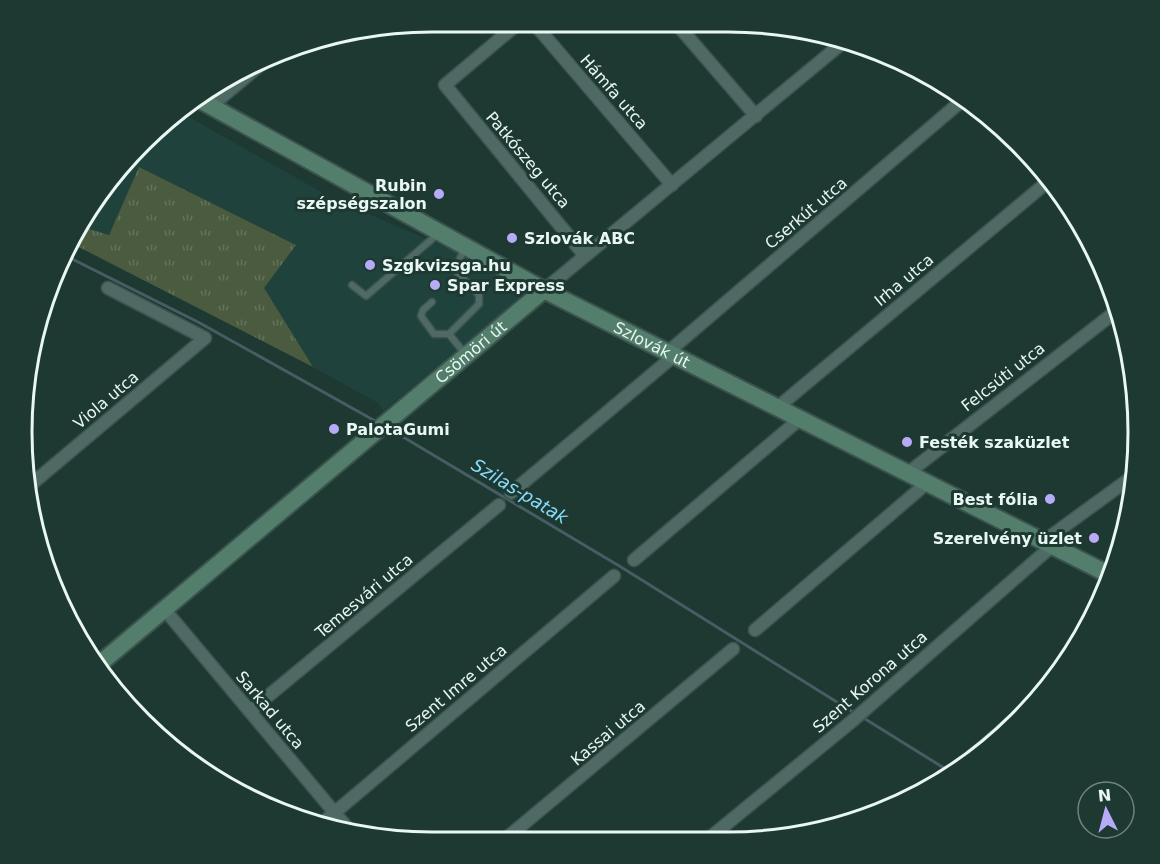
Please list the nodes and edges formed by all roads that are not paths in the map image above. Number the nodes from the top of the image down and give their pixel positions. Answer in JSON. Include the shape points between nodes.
{"nodes":[{"id":1,"x":508,"y":32,"type":"edge"},
{"id":2,"x":541,"y":32,"type":"edge"},
{"id":3,"x":684,"y":32,"type":"edge"},
{"id":4,"x":838,"y":47,"type":"edge"},
{"id":5,"x":204,"y":103,"type":"edge"},
{"id":6,"x":958,"y":104,"type":"edge"},
{"id":7,"x":756,"y":116,"type":"junction"},
{"id":8,"x":672,"y":184,"type":"junction"},
{"id":9,"x":1044,"y":185,"type":"edge"},
{"id":10,"x":440,"y":232,"type":"junction"},
{"id":11,"x":465,"y":246,"type":"junction"},
{"id":12,"x":585,"y":256,"type":"junction"},
{"id":13,"x":462,"y":278,"type":"junction"},
{"id":14,"x":352,"y":285,"type":"dead end"},
{"id":15,"x":453,"y":286,"type":"dead end"},
{"id":16,"x":108,"y":288,"type":"dead end"},
{"id":17,"x":544,"y":290,"type":"junction"},
{"id":18,"x":432,"y":303,"type":"dead end"},
{"id":19,"x":1111,"y":315,"type":"edge"},
{"id":20,"x":449,"y":334,"type":"junction"},
{"id":21,"x":671,"y":353,"type":"junction"},
{"id":22,"x":466,"y":356,"type":"junction"},
{"id":23,"x":778,"y":407,"type":"junction"},
{"id":24,"x":801,"y":418,"type":"junction"},
{"id":25,"x":908,"y":473,"type":"junction"},
{"id":26,"x":35,"y":481,"type":"edge"},
{"id":27,"x":927,"y":483,"type":"junction"},
{"id":28,"x":1125,"y":483,"type":"edge"},
{"id":29,"x":511,"y":493,"type":"dead end"},
{"id":30,"x":499,"y":505,"type":"dead end"},
{"id":31,"x":1048,"y":544,"type":"junction"},
{"id":32,"x":634,"y":560,"type":"dead end"},
{"id":33,"x":1103,"y":572,"type":"edge"},
{"id":34,"x":614,"y":576,"type":"dead end"},
{"id":35,"x":165,"y":610,"type":"junction"},
{"id":36,"x":754,"y":630,"type":"dead end"},
{"id":37,"x":733,"y":649,"type":"dead end"},
{"id":38,"x":103,"y":661,"type":"edge"},
{"id":39,"x":250,"y":711,"type":"junction"},
{"id":40,"x":334,"y":813,"type":"junction"},
{"id":41,"x":327,"y":819,"type":"edge"},
{"id":42,"x":342,"y":822,"type":"edge"},
{"id":43,"x":514,"y":832,"type":"edge"},
{"id":44,"x":717,"y":832,"type":"edge"}],
"edges":[{"from":1,"to":12,"type":"street","name":"Patkószeg utca","via":[[445,85]]},
{"from":2,"to":8,"type":"street","name":"Hámfa utca"},
{"from":3,"to":7,"type":"street"},
{"from":4,"to":7,"type":"street","name":"Csömöri út"},
{"from":5,"to":10,"type":"main road","name":"Szlovák út"},
{"from":6,"to":21,"type":"street","name":"Cserkút utca"},
{"from":7,"to":8,"type":"street","name":"Csömöri út"},
{"from":8,"to":12,"type":"street","name":"Csömöri út"},
{"from":9,"to":23,"type":"street","name":"Irha utca"},
{"from":10,"to":11,"type":"main road","name":"Szlovák út"},
{"from":10,"to":14,"type":"lane","via":[[366,296]]},
{"from":11,"to":13,"type":"lane","via":[[454,270]]},
{"from":11,"to":17,"type":"main road","name":"Szlovák út"},
{"from":12,"to":17,"type":"street","name":"Csömöri út"},
{"from":13,"to":15,"type":"lane"},
{"from":13,"to":20,"type":"lane","via":[[479,295],[479,304]]},
{"from":16,"to":26,"type":"street","name":"Viola utca","via":[[205,338]]},
{"from":17,"to":21,"type":"main road","name":"Szlovák út"},
{"from":17,"to":22,"type":"main road","name":"Csömöri út"},
{"from":18,"to":20,"type":"lane","via":[[421,316],[425,325],[434,334]]},
{"from":19,"to":25,"type":"street","name":"Felcsúti utca"},
{"from":20,"to":22,"type":"lane"},
{"from":21,"to":23,"type":"main road","name":"Szlovák út"},
{"from":21,"to":29,"type":"street"},
{"from":22,"to":35,"type":"main road","name":"Csömöri út"},
{"from":23,"to":24,"type":"main road","name":"Szlovák út"},
{"from":24,"to":25,"type":"main road","name":"Szlovák út"},
{"from":24,"to":32,"type":"street"},
{"from":25,"to":27,"type":"main road","name":"Szlovák út"},
{"from":27,"to":31,"type":"main road","name":"Szlovák út"},
{"from":27,"to":36,"type":"street"},
{"from":28,"to":31,"type":"street","name":"Szent Korona utca"},
{"from":30,"to":39,"type":"street","name":"Temesvári utca"},
{"from":31,"to":33,"type":"main road","name":"Szlovák út"},
{"from":31,"to":44,"type":"street","name":"Szent Korona utca","via":[[865,710]]},
{"from":34,"to":40,"type":"street","name":"Szent Imre utca"},
{"from":35,"to":38,"type":"main road","name":"Csömöri út"},
{"from":35,"to":39,"type":"street","name":"Sarkad utca"},
{"from":37,"to":43,"type":"street","name":"Kassai utca"},
{"from":39,"to":40,"type":"street","name":"Sarkad utca"},
{"from":40,"to":41,"type":"street","name":"Szent Imre utca"},
{"from":40,"to":42,"type":"street","name":"Sarkad utca"}]}
